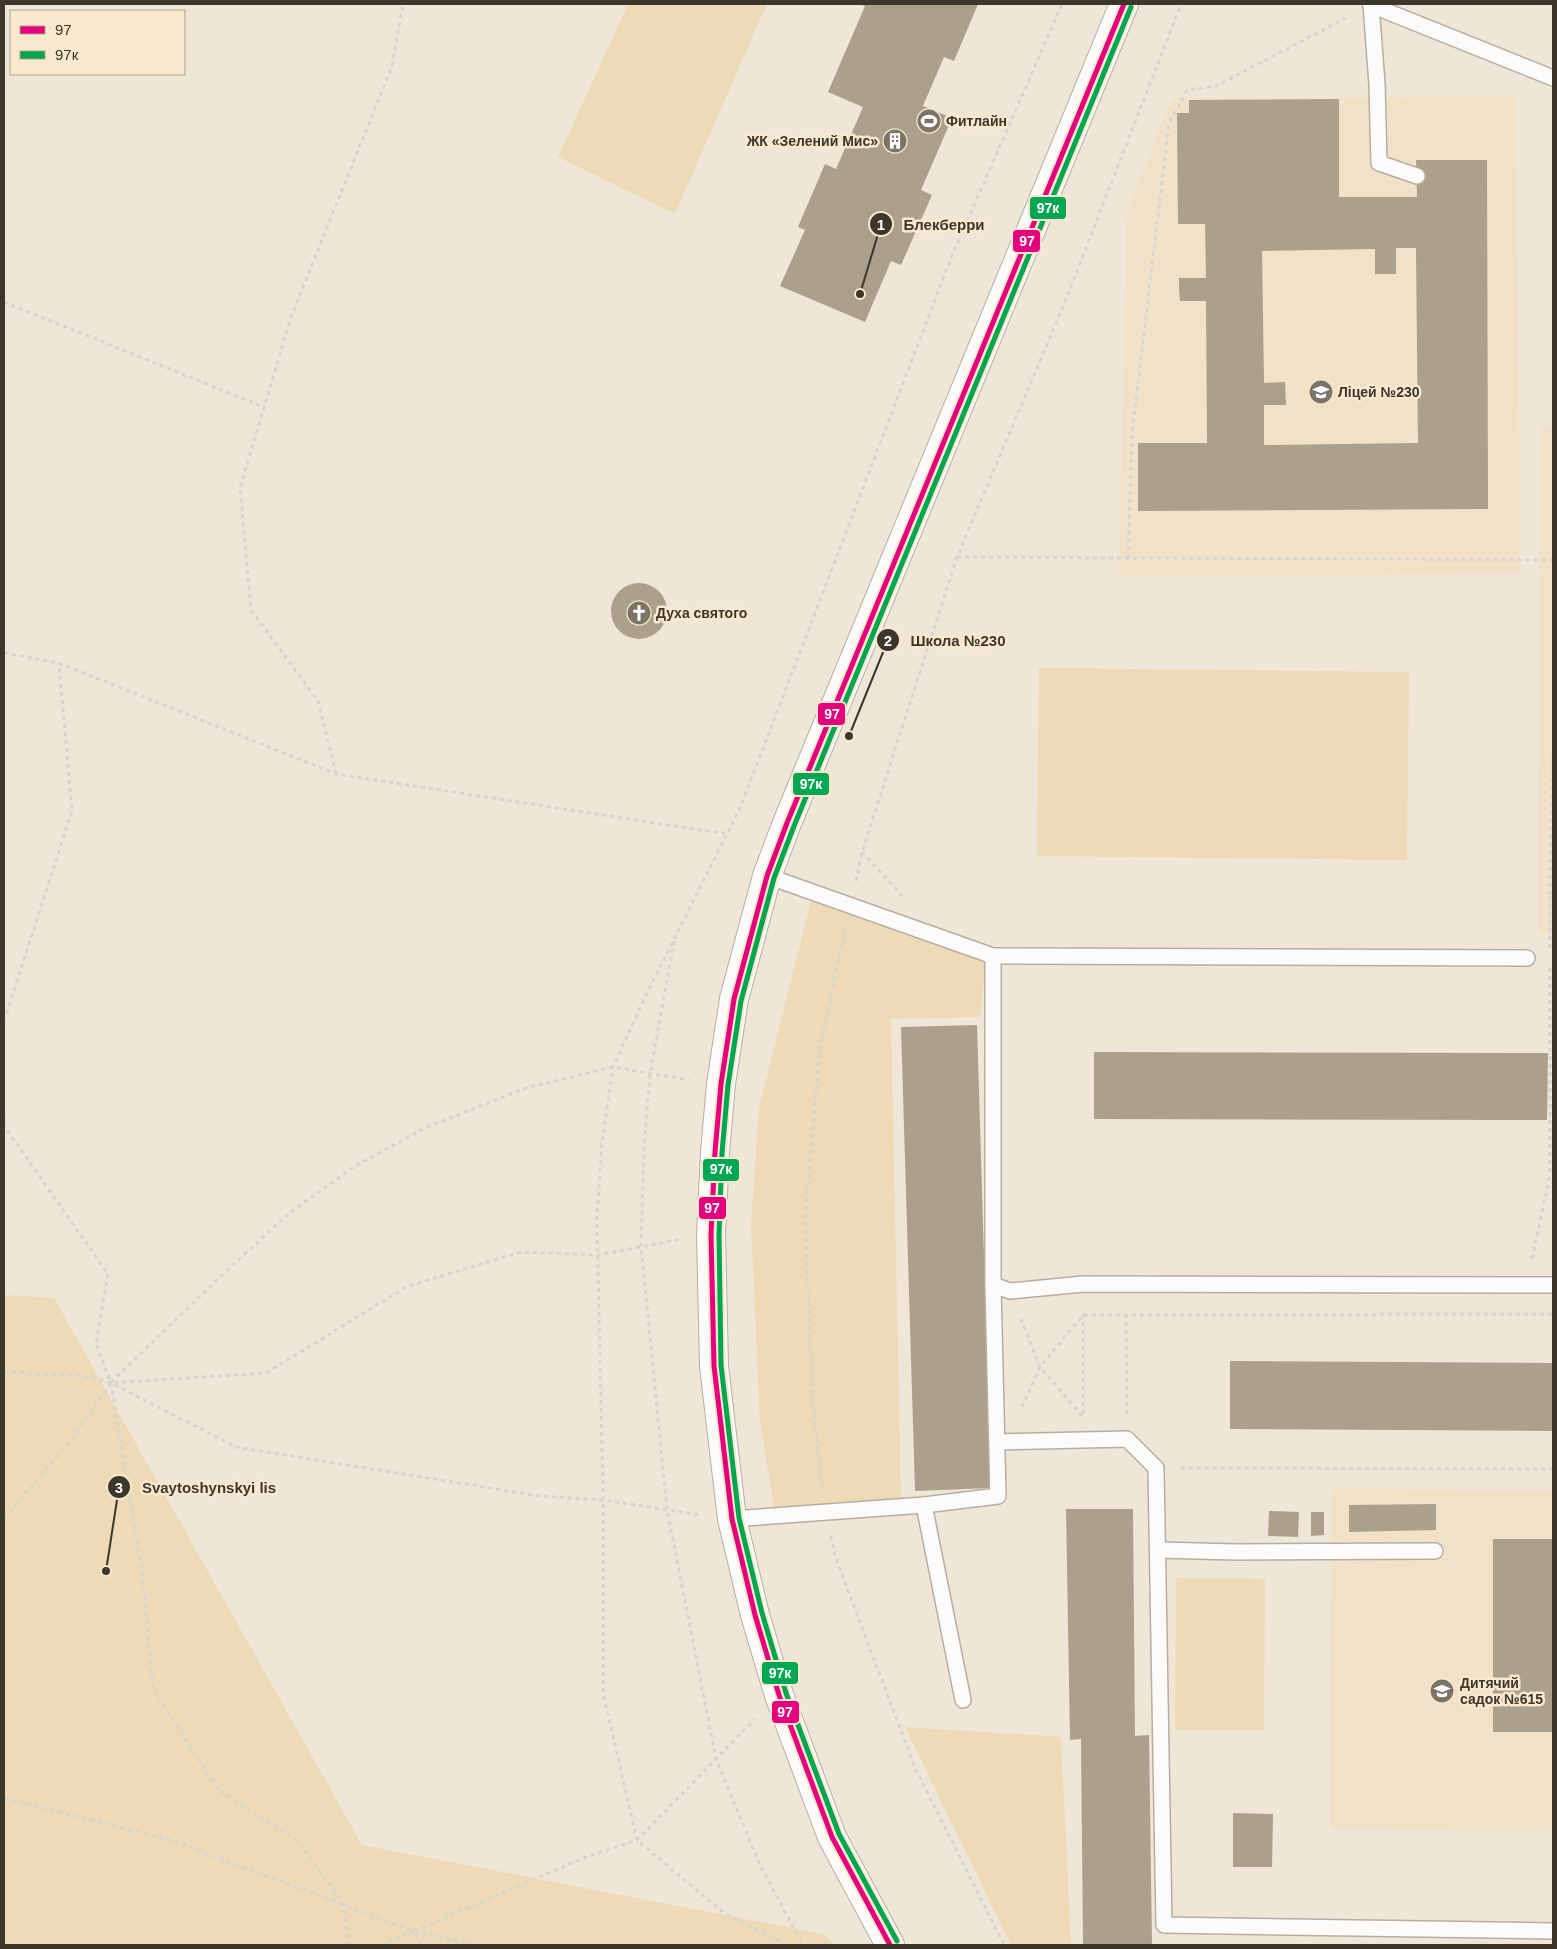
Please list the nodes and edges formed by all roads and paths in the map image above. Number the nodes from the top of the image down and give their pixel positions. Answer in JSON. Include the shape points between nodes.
{"nodes":[{"id":1,"x":403,"y":4,"type":"edge"},
{"id":2,"x":1062,"y":4,"type":"edge"},
{"id":3,"x":1124,"y":4,"type":"edge"},
{"id":4,"x":1181,"y":4,"type":"edge"},
{"id":5,"x":1371,"y":5,"type":"edge"},
{"id":6,"x":1553,"y":78,"type":"edge"},
{"id":7,"x":1417,"y":176,"type":"dead end"},
{"id":8,"x":4,"y":302,"type":"edge"},
{"id":9,"x":264,"y":407,"type":"junction"},
{"id":10,"x":957,"y":558,"type":"junction"},
{"id":11,"x":1128,"y":559,"type":"junction"},
{"id":12,"x":1553,"y":560,"type":"edge"},
{"id":13,"x":4,"y":653,"type":"edge"},
{"id":14,"x":59,"y":663,"type":"junction"},
{"id":15,"x":1553,"y":746,"type":"edge"},
{"id":16,"x":336,"y":774,"type":"junction"},
{"id":17,"x":726,"y":834,"type":"junction"},
{"id":18,"x":767,"y":876,"type":"junction"},
{"id":19,"x":1552,"y":893,"type":"edge"},
{"id":20,"x":851,"y":905,"type":"junction"},
{"id":21,"x":1550,"y":934,"type":"dead end"},
{"id":22,"x":675,"y":936,"type":"junction"},
{"id":23,"x":993,"y":956,"type":"junction"},
{"id":24,"x":1527,"y":958,"type":"dead end"},
{"id":25,"x":1550,"y":958,"type":"dead end"},
{"id":26,"x":4,"y":1021,"type":"edge"},
{"id":27,"x":613,"y":1067,"type":"junction"},
{"id":28,"x":650,"y":1074,"type":"junction"},
{"id":29,"x":721,"y":1084,"type":"junction"},
{"id":30,"x":4,"y":1115,"type":"edge"},
{"id":31,"x":1552,"y":1175,"type":"edge"},
{"id":32,"x":711,"y":1234,"type":"junction"},
{"id":33,"x":641,"y":1246,"type":"junction"},
{"id":34,"x":598,"y":1255,"type":"junction"},
{"id":35,"x":1082,"y":1284,"type":"junction"},
{"id":36,"x":1125,"y":1284,"type":"junction"},
{"id":37,"x":993,"y":1285,"type":"junction"},
{"id":38,"x":1526,"y":1285,"type":"junction"},
{"id":39,"x":1553,"y":1285,"type":"edge"},
{"id":40,"x":1010,"y":1291,"type":"junction"},
{"id":41,"x":1553,"y":1314,"type":"edge"},
{"id":42,"x":1082,"y":1315,"type":"junction"},
{"id":43,"x":1126,"y":1315,"type":"junction"},
{"id":44,"x":1040,"y":1367,"type":"junction"},
{"id":45,"x":4,"y":1372,"type":"edge"},
{"id":46,"x":111,"y":1383,"type":"junction"},
{"id":47,"x":1082,"y":1416,"type":"junction"},
{"id":48,"x":1082,"y":1439,"type":"junction"},
{"id":49,"x":1127,"y":1439,"type":"junction"},
{"id":50,"x":1002,"y":1442,"type":"junction"},
{"id":51,"x":1156,"y":1468,"type":"junction"},
{"id":52,"x":1553,"y":1469,"type":"edge"},
{"id":53,"x":603,"y":1500,"type":"junction"},
{"id":54,"x":924,"y":1506,"type":"junction"},
{"id":55,"x":667,"y":1509,"type":"junction"},
{"id":56,"x":825,"y":1512,"type":"junction"},
{"id":57,"x":4,"y":1518,"type":"edge"},
{"id":58,"x":732,"y":1519,"type":"junction"},
{"id":59,"x":1158,"y":1550,"type":"junction"},
{"id":60,"x":1435,"y":1551,"type":"dead end"},
{"id":61,"x":779,"y":1695,"type":"junction"},
{"id":62,"x":963,"y":1700,"type":"dead end"},
{"id":63,"x":716,"y":1759,"type":"junction"},
{"id":64,"x":4,"y":1798,"type":"edge"},
{"id":65,"x":637,"y":1840,"type":"junction"},
{"id":66,"x":343,"y":1903,"type":"junction"},
{"id":67,"x":414,"y":1931,"type":"junction"},
{"id":68,"x":1553,"y":1931,"type":"edge"},
{"id":69,"x":349,"y":1945,"type":"edge"},
{"id":70,"x":381,"y":1945,"type":"edge"},
{"id":71,"x":421,"y":1945,"type":"edge"},
{"id":72,"x":477,"y":1945,"type":"edge"},
{"id":73,"x":786,"y":1945,"type":"edge"},
{"id":74,"x":802,"y":1945,"type":"edge"},
{"id":75,"x":890,"y":1945,"type":"edge"},
{"id":76,"x":1004,"y":1945,"type":"edge"}],
"edges":[{"from":1,"to":9,"type":"path","via":[[392,66],[291,317]]},
{"from":2,"to":17,"type":"path","via":[[951,258],[741,806]]},
{"from":3,"to":18,"type":"street","via":[[824,728]]},
{"from":4,"to":10,"type":"path","via":[[1065,302]]},
{"from":5,"to":6,"type":"lane"},
{"from":5,"to":7,"type":"lane","via":[[1378,84],[1379,163]]},
{"from":5,"to":11,"type":"path","via":[[1216,86],[1187,90],[1169,122],[1132,434]]},
{"from":8,"to":9,"type":"path"},
{"from":9,"to":16,"type":"path","via":[[240,488],[250,610],[318,701]]},
{"from":10,"to":11,"type":"path"},
{"from":10,"to":20,"type":"path","via":[[862,852]]},
{"from":11,"to":12,"type":"path"},
{"from":13,"to":14,"type":"path"},
{"from":14,"to":16,"type":"path"},
{"from":14,"to":26,"type":"path","via":[[72,811]]},
{"from":15,"to":19,"type":"path"},
{"from":16,"to":17,"type":"path"},
{"from":17,"to":22,"type":"path"},
{"from":18,"to":20,"type":"lane"},
{"from":18,"to":29,"type":"street","via":[[734,999]]},
{"from":19,"to":21,"type":"path"},
{"from":20,"to":23,"type":"lane"},
{"from":20,"to":56,"type":"path","via":[[820,1046],[805,1220],[812,1404]]},
{"from":22,"to":27,"type":"path"},
{"from":22,"to":28,"type":"path"},
{"from":23,"to":24,"type":"lane"},
{"from":23,"to":37,"type":"lane"},
{"from":25,"to":31,"type":"path"},
{"from":27,"to":28,"type":"path"},
{"from":27,"to":34,"type":"path","via":[[602,1142]]},
{"from":27,"to":46,"type":"path","via":[[526,1088],[426,1127],[355,1166],[288,1214]]},
{"from":28,"to":29,"type":"path"},
{"from":28,"to":33,"type":"path"},
{"from":29,"to":32,"type":"street"},
{"from":30,"to":46,"type":"path","via":[[5,1127],[108,1274],[96,1343]]},
{"from":31,"to":38,"type":"path"},
{"from":32,"to":33,"type":"path"},
{"from":32,"to":58,"type":"street","via":[[714,1366]]},
{"from":33,"to":34,"type":"path"},
{"from":33,"to":55,"type":"path"},
{"from":34,"to":46,"type":"path","via":[[521,1252],[408,1286],[266,1373]]},
{"from":34,"to":53,"type":"path"},
{"from":35,"to":36,"type":"lane"},
{"from":35,"to":40,"type":"lane"},
{"from":35,"to":42,"type":"path"},
{"from":36,"to":38,"type":"lane"},
{"from":36,"to":43,"type":"path"},
{"from":37,"to":40,"type":"lane"},
{"from":37,"to":50,"type":"lane"},
{"from":38,"to":39,"type":"lane"},
{"from":40,"to":44,"type":"path"},
{"from":41,"to":43,"type":"path"},
{"from":42,"to":43,"type":"path"},
{"from":42,"to":44,"type":"path"},
{"from":42,"to":47,"type":"path"},
{"from":43,"to":49,"type":"path"},
{"from":44,"to":47,"type":"path"},
{"from":44,"to":50,"type":"path"},
{"from":45,"to":46,"type":"path","via":[[84,1376]]},
{"from":46,"to":53,"type":"path","via":[[236,1447],[540,1496]]},
{"from":46,"to":57,"type":"path","via":[[66,1447]]},
{"from":46,"to":66,"type":"path","via":[[142,1570],[153,1689],[218,1790],[299,1842]]},
{"from":47,"to":48,"type":"path"},
{"from":48,"to":49,"type":"lane"},
{"from":48,"to":50,"type":"lane"},
{"from":49,"to":51,"type":"lane"},
{"from":50,"to":54,"type":"lane","via":[[998,1496]]},
{"from":51,"to":52,"type":"path"},
{"from":51,"to":59,"type":"lane"},
{"from":53,"to":55,"type":"path"},
{"from":53,"to":65,"type":"path","via":[[603,1694]]},
{"from":54,"to":56,"type":"lane"},
{"from":54,"to":62,"type":"lane"},
{"from":55,"to":58,"type":"path"},
{"from":55,"to":63,"type":"path"},
{"from":56,"to":58,"type":"lane"},
{"from":56,"to":76,"type":"path","via":[[835,1556],[915,1768]]},
{"from":58,"to":61,"type":"street","via":[[755,1615]]},
{"from":59,"to":60,"type":"lane"},
{"from":59,"to":68,"type":"lane","via":[[1164,1925]]},
{"from":61,"to":63,"type":"path"},
{"from":61,"to":75,"type":"street","via":[[832,1837]]},
{"from":63,"to":65,"type":"path"},
{"from":63,"to":74,"type":"path","via":[[760,1865]]},
{"from":64,"to":66,"type":"path","via":[[171,1840]]},
{"from":65,"to":67,"type":"path","via":[[586,1857]]},
{"from":65,"to":73,"type":"path","via":[[724,1913]]},
{"from":66,"to":67,"type":"path"},
{"from":66,"to":69,"type":"path"},
{"from":67,"to":70,"type":"path"},
{"from":67,"to":71,"type":"path"},
{"from":67,"to":72,"type":"path"}]}
